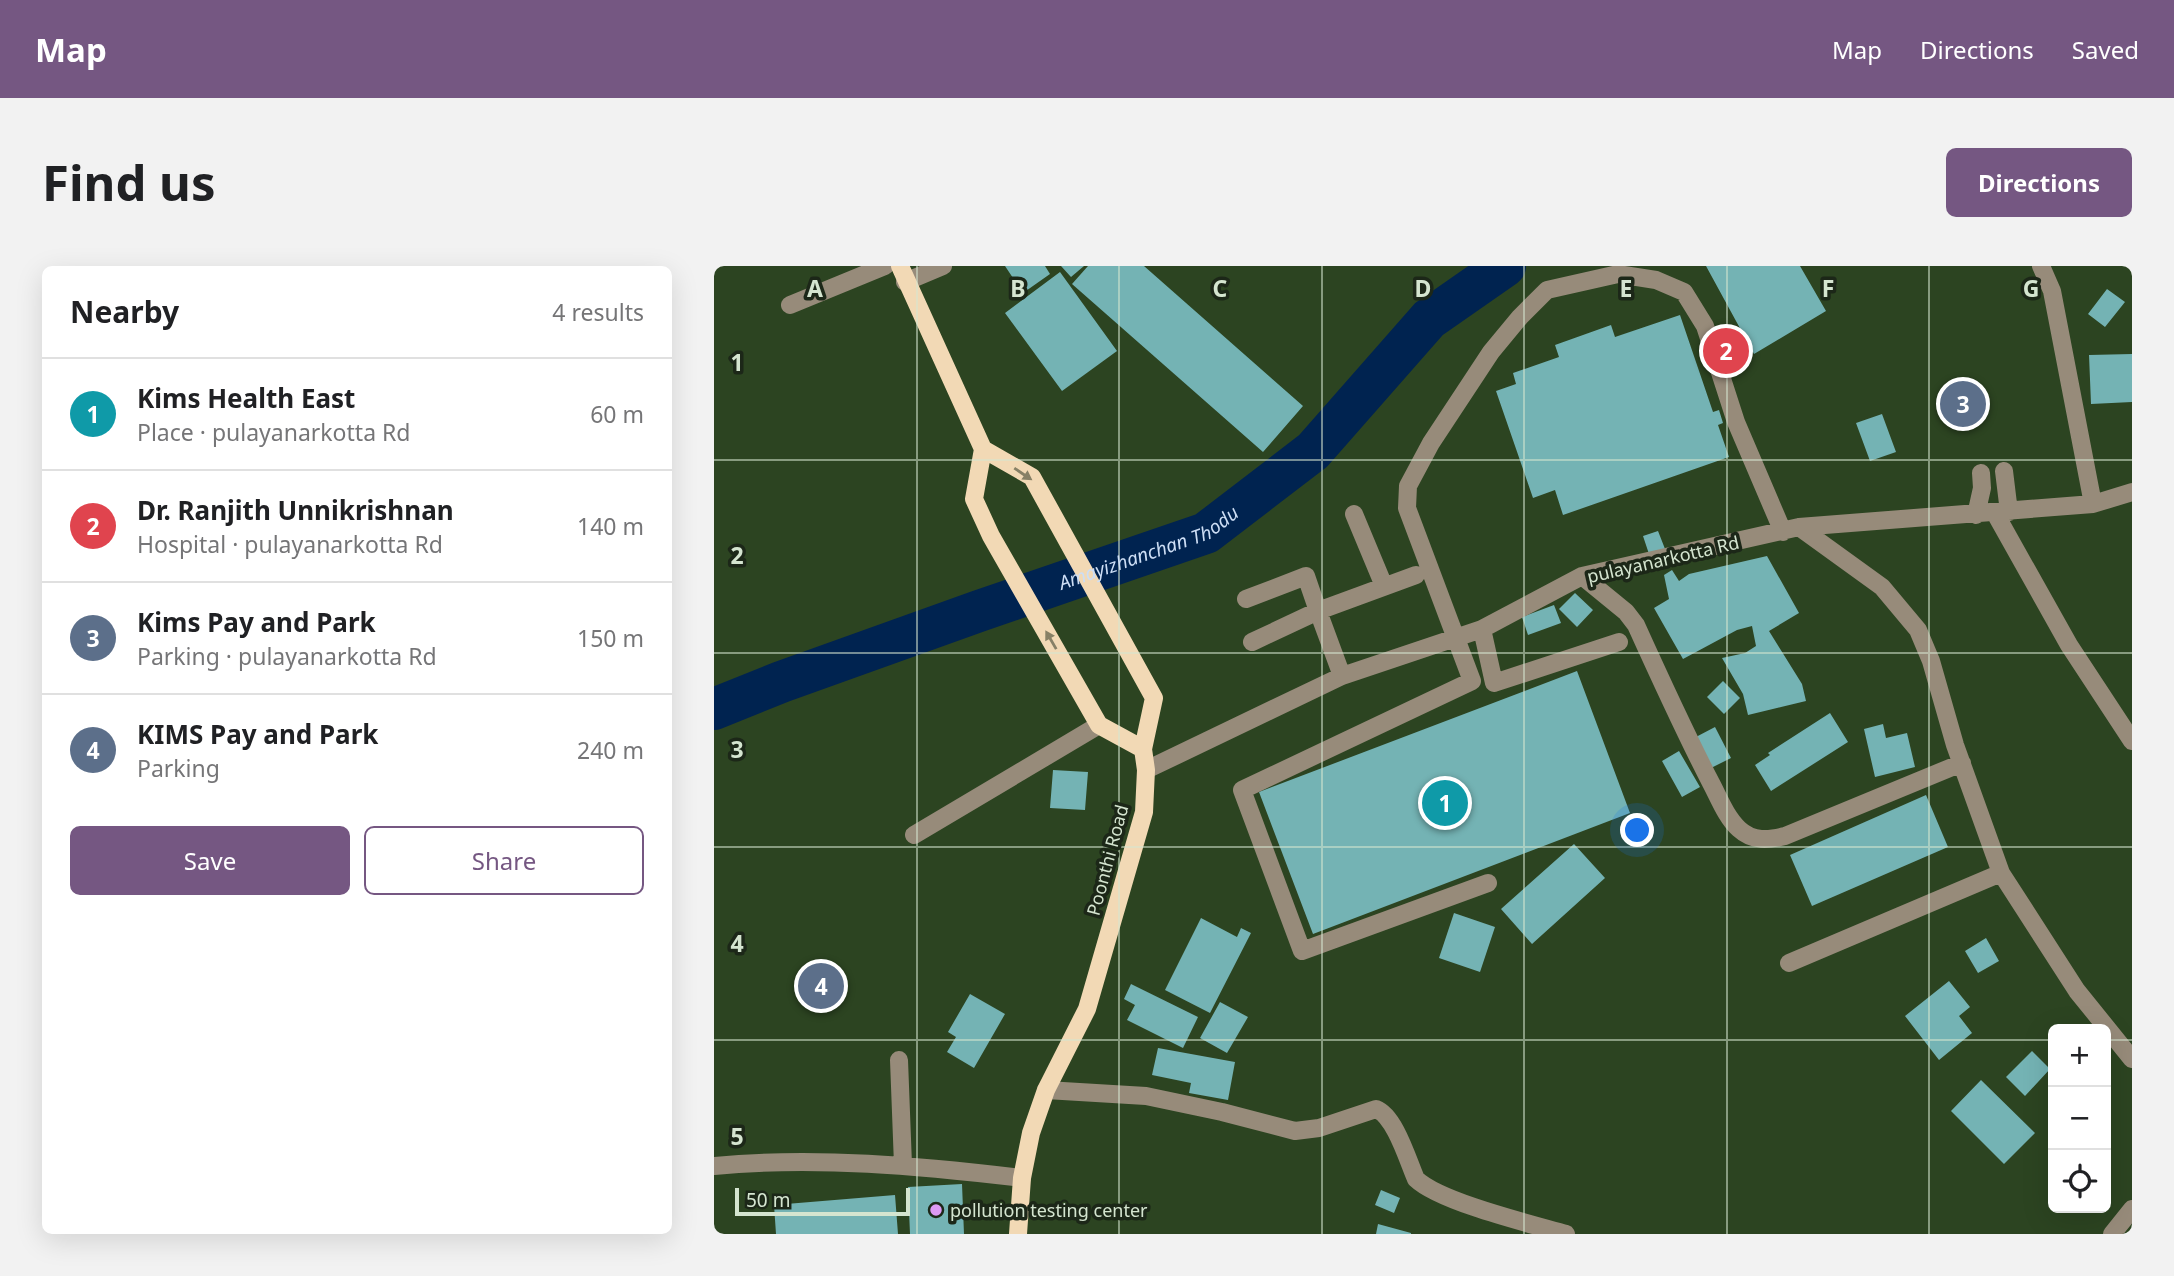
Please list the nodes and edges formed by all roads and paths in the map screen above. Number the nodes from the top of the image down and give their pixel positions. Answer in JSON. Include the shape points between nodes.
{"nodes":[{"id":1,"x":885,"y":266,"type":"edge"},
{"id":2,"x":943,"y":266,"type":"edge"},
{"id":3,"x":2041,"y":266,"type":"edge"},
{"id":4,"x":903,"y":274,"type":"edge"},
{"id":5,"x":790,"y":305,"type":"dead end"},
{"id":6,"x":983,"y":449,"type":"junction"},
{"id":7,"x":2004,"y":471,"type":"dead end"},
{"id":8,"x":1981,"y":473,"type":"dead end"},
{"id":9,"x":2132,"y":492,"type":"edge"},
{"id":10,"x":2093,"y":504,"type":"junction"},
{"id":11,"x":2002,"y":513,"type":"junction"},
{"id":12,"x":1354,"y":514,"type":"dead end"},
{"id":13,"x":1976,"y":515,"type":"junction"},
{"id":14,"x":1791,"y":530,"type":"junction"},
{"id":15,"x":1416,"y":575,"type":"dead end"},
{"id":16,"x":1583,"y":576,"type":"junction"},
{"id":17,"x":1384,"y":586,"type":"junction"},
{"id":18,"x":1247,"y":599,"type":"dead end"},
{"id":19,"x":1318,"y":611,"type":"junction"},
{"id":20,"x":1482,"y":629,"type":"junction"},
{"id":21,"x":1457,"y":638,"type":"junction"},
{"id":22,"x":1252,"y":642,"type":"dead end"},
{"id":23,"x":1619,"y":642,"type":"dead end"},
{"id":24,"x":1342,"y":676,"type":"junction"},
{"id":25,"x":1492,"y":676,"type":"junction"},
{"id":26,"x":1472,"y":681,"type":"junction"},
{"id":27,"x":1099,"y":725,"type":"junction"},
{"id":28,"x":2132,"y":741,"type":"edge"},
{"id":29,"x":1143,"y":749,"type":"junction"},
{"id":30,"x":1962,"y":763,"type":"junction"},
{"id":31,"x":1146,"y":770,"type":"junction"},
{"id":32,"x":914,"y":835,"type":"dead end"},
{"id":33,"x":2001,"y":873,"type":"junction"},
{"id":34,"x":1488,"y":883,"type":"dead end"},
{"id":35,"x":1789,"y":963,"type":"dead end"},
{"id":36,"x":2132,"y":1059,"type":"edge"},
{"id":37,"x":899,"y":1060,"type":"dead end"},
{"id":38,"x":1046,"y":1090,"type":"junction"},
{"id":39,"x":903,"y":1165,"type":"junction"},
{"id":40,"x":714,"y":1166,"type":"edge"},
{"id":41,"x":1022,"y":1178,"type":"junction"},
{"id":42,"x":2132,"y":1209,"type":"edge"},
{"id":43,"x":1018,"y":1234,"type":"edge"},
{"id":44,"x":1566,"y":1234,"type":"edge"},
{"id":45,"x":2112,"y":1234,"type":"edge"}],
"edges":[{"from":1,"to":5,"type":"street"},
{"from":2,"to":4,"type":"street"},
{"from":3,"to":10,"type":"street","via":[[2052,291]]},
{"from":4,"to":6,"type":"main road"},
{"from":27,"to":6,"type":"main road","one_way":true,"via":[[974,499]]},
{"from":6,"to":29,"type":"main road","name":"Poonthi Road","one_way":true,"via":[[1032,477],[1136,664],[1154,698]]},
{"from":7,"to":11,"type":"street"},
{"from":8,"to":13,"type":"street"},
{"from":9,"to":10,"type":"street","name":"pulayanarkotta Rd"},
{"from":10,"to":11,"type":"street","name":"pulayanarkotta Rd"},
{"from":11,"to":13,"type":"street","name":"pulayanarkotta Rd"},
{"from":11,"to":28,"type":"street","via":[[2069,645]]},
{"from":12,"to":17,"type":"street"},
{"from":13,"to":14,"type":"street","name":"pulayanarkotta Rd"},
{"from":14,"to":16,"type":"street","name":"pulayanarkotta Rd"},
{"from":14,"to":21,"type":"street","via":[[1736,422],[1705,326],[1684,292],[1656,280],[1618,274],[1547,290],[1491,352],[1408,486],[1407,508]]},
{"from":14,"to":30,"type":"street","via":[[1882,587],[1918,630]]},
{"from":15,"to":17,"type":"street"},
{"from":16,"to":20,"type":"street","name":"pulayanarkotta Rd"},
{"from":16,"to":30,"type":"street","via":[[1636,625],[1698,758],[1740,831],[1769,840],[1785,836]]},
{"from":17,"to":19,"type":"street"},
{"from":18,"to":19,"type":"street","via":[[1306,576]]},
{"from":19,"to":22,"type":"street"},
{"from":19,"to":24,"type":"street"},
{"from":20,"to":21,"type":"street","name":"pulayanarkotta Rd"},
{"from":20,"to":25,"type":"street"},
{"from":21,"to":24,"type":"street","name":"pulayanarkotta Rd"},
{"from":21,"to":26,"type":"street"},
{"from":23,"to":25,"type":"street","via":[[1494,683]]},
{"from":24,"to":31,"type":"street","name":"pulayanarkotta Rd"},
{"from":25,"to":26,"type":"street"},
{"from":26,"to":34,"type":"street","via":[[1242,790],[1302,951]]},
{"from":27,"to":29,"type":"main road"},
{"from":27,"to":32,"type":"street"},
{"from":29,"to":31,"type":"main road","name":"Poonthi Road"},
{"from":30,"to":33,"type":"street"},
{"from":31,"to":38,"type":"main road","name":"Poonthi Road","via":[[1144,812],[1087,1009]]},
{"from":33,"to":35,"type":"street"},
{"from":33,"to":36,"type":"street","via":[[2077,990]]},
{"from":37,"to":39,"type":"street"},
{"from":38,"to":41,"type":"main road","name":"Poonthi Road"},
{"from":38,"to":44,"type":"street","via":[[1146,1096],[1295,1131],[1376,1109],[1391,1121],[1416,1179],[1423,1185]]},
{"from":39,"to":40,"type":"street"},
{"from":39,"to":41,"type":"street"},
{"from":41,"to":43,"type":"main road","name":"Poonthi Road"},
{"from":42,"to":45,"type":"street"}]}
